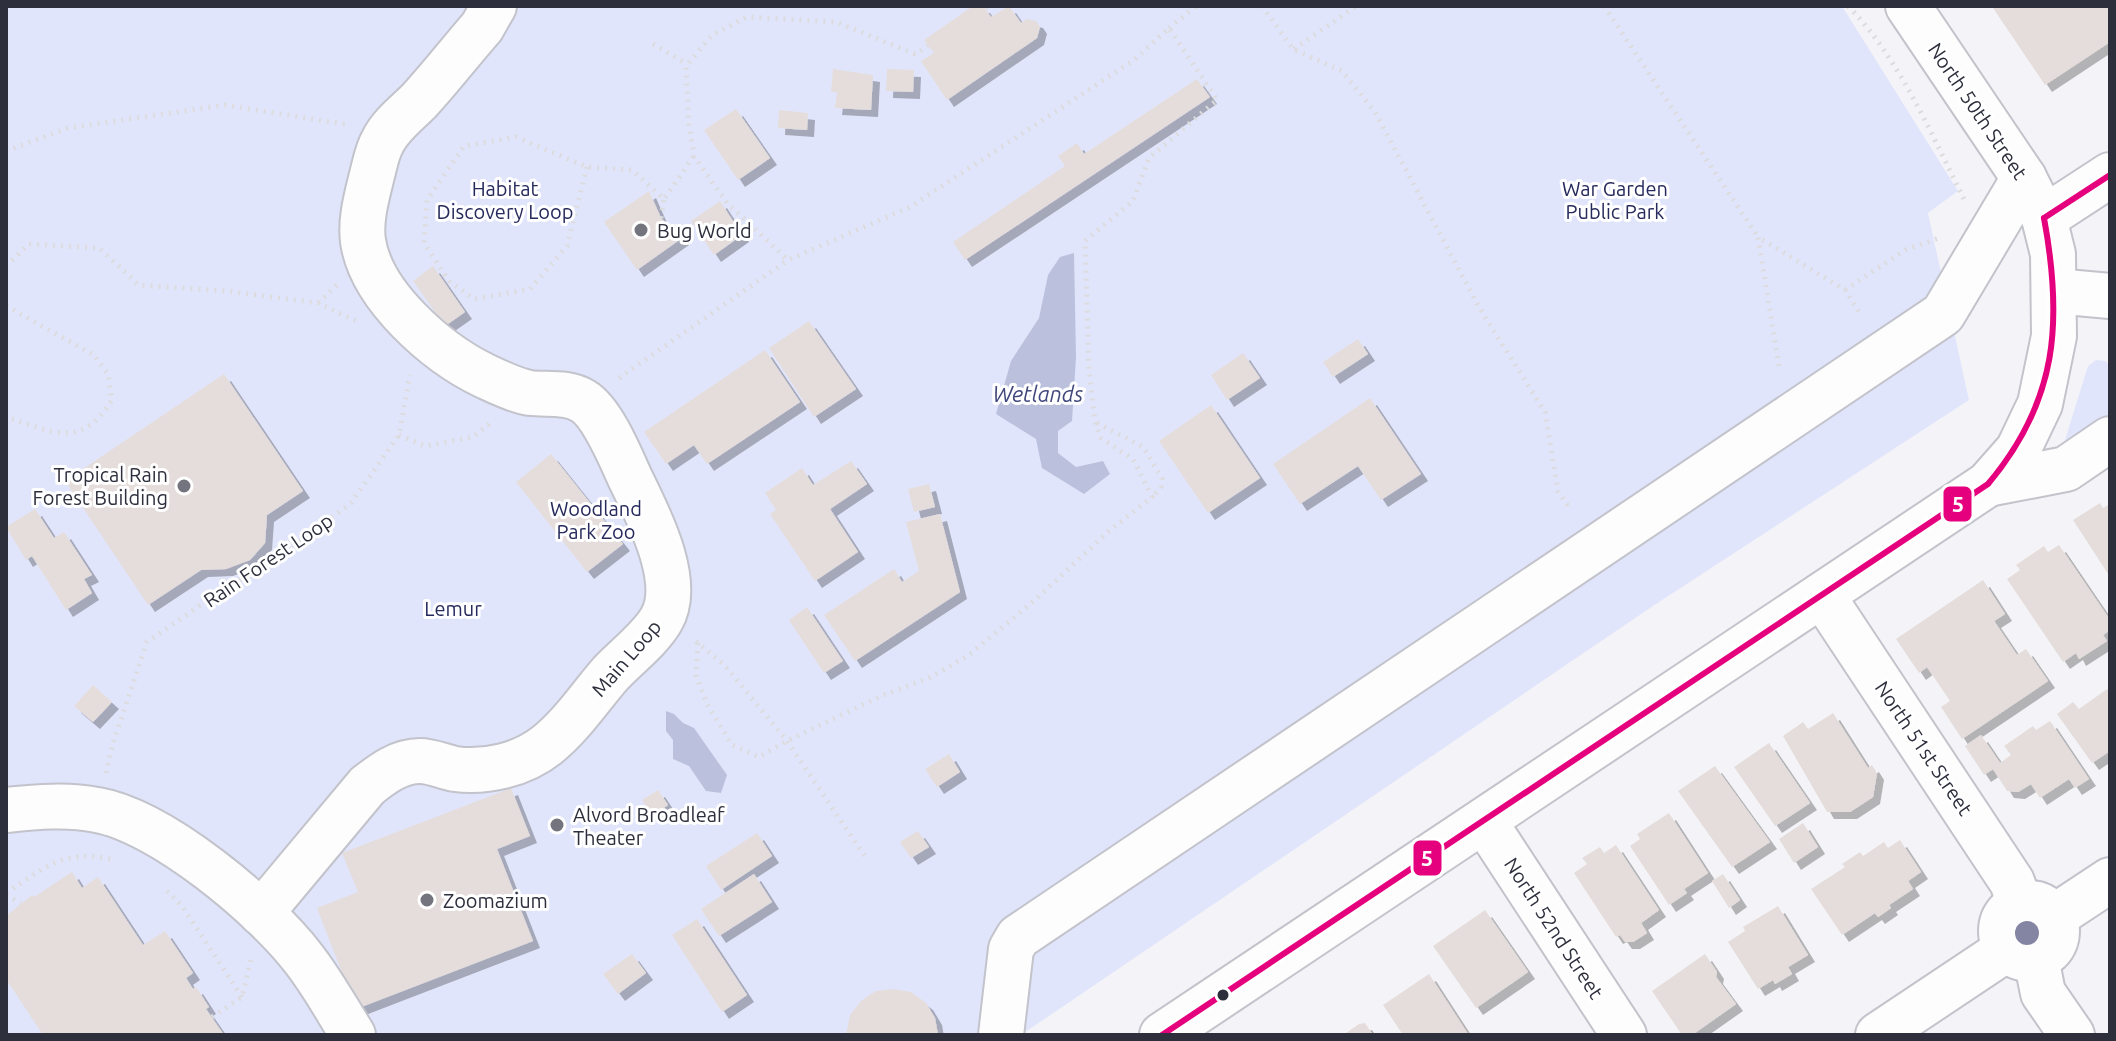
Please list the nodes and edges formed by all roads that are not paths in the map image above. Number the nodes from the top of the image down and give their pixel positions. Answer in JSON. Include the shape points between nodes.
{"nodes":[{"id":1,"x":494,"y":6,"type":"edge"},
{"id":2,"x":1908,"y":6,"type":"edge"},
{"id":3,"x":2110,"y":175,"type":"edge"},
{"id":4,"x":2024,"y":178,"type":"junction"},
{"id":5,"x":2044,"y":218,"type":"junction"},
{"id":6,"x":2055,"y":291,"type":"junction"},
{"id":7,"x":2110,"y":296,"type":"edge"},
{"id":8,"x":2110,"y":439,"type":"edge"},
{"id":9,"x":1988,"y":484,"type":"junction"},
{"id":10,"x":1822,"y":595,"type":"junction"},
{"id":11,"x":6,"y":810,"type":"edge"},
{"id":12,"x":1484,"y":821,"type":"junction"},
{"id":13,"x":2110,"y":880,"type":"edge"},
{"id":14,"x":2037,"y":910,"type":"junction"},
{"id":15,"x":261,"y":913,"type":"junction"},
{"id":16,"x":2022,"y":954,"type":"junction"},
{"id":17,"x":353,"y":1035,"type":"edge"},
{"id":18,"x":1001,"y":1035,"type":"edge"},
{"id":19,"x":1162,"y":1035,"type":"edge"},
{"id":20,"x":1624,"y":1035,"type":"edge"},
{"id":21,"x":1878,"y":1035,"type":"edge"},
{"id":22,"x":2072,"y":1035,"type":"edge"}],
"edges":[{"from":1,"to":15,"type":"street","name":"Main Loop","via":[[380,147],[363,222],[367,256],[379,281],[439,348],[484,376],[528,393],[585,402],[613,444],[659,540],[666,570],[665,609],[654,629],[563,730],[528,757],[479,770],[411,762],[381,775]]},
{"from":2,"to":4,"type":"street","name":"North 50th Street"},
{"from":3,"to":5,"type":"street"},
{"from":4,"to":5,"type":"street","name":"North 50th Street"},
{"from":4,"to":18,"type":"street","via":[[1943,314],[1018,937],[1011,949]]},
{"from":5,"to":6,"type":"street","name":"North 50th Street"},
{"from":6,"to":7,"type":"street"},
{"from":6,"to":9,"type":"street","name":"North 50th Street","via":[[2054,336],[2040,404],[2018,450]]},
{"from":8,"to":9,"type":"street","via":[[2066,469]]},
{"from":9,"to":10,"type":"street"},
{"from":10,"to":12,"type":"street"},
{"from":10,"to":14,"type":"street","name":"North 51st Street","via":[[2012,882]]},
{"from":11,"to":15,"type":"street","via":[[98,810],[146,826]]},
{"from":12,"to":19,"type":"street"},
{"from":12,"to":20,"type":"street","name":"North 52nd Street"},
{"from":13,"to":14,"type":"street"},
{"from":14,"to":16,"type":"street","via":[[2058,926],[2055,943],[2049,951]]},
{"from":15,"to":17,"type":"street","via":[[303,957]]},
{"from":16,"to":21,"type":"street"},
{"from":16,"to":22,"type":"street"}]}
